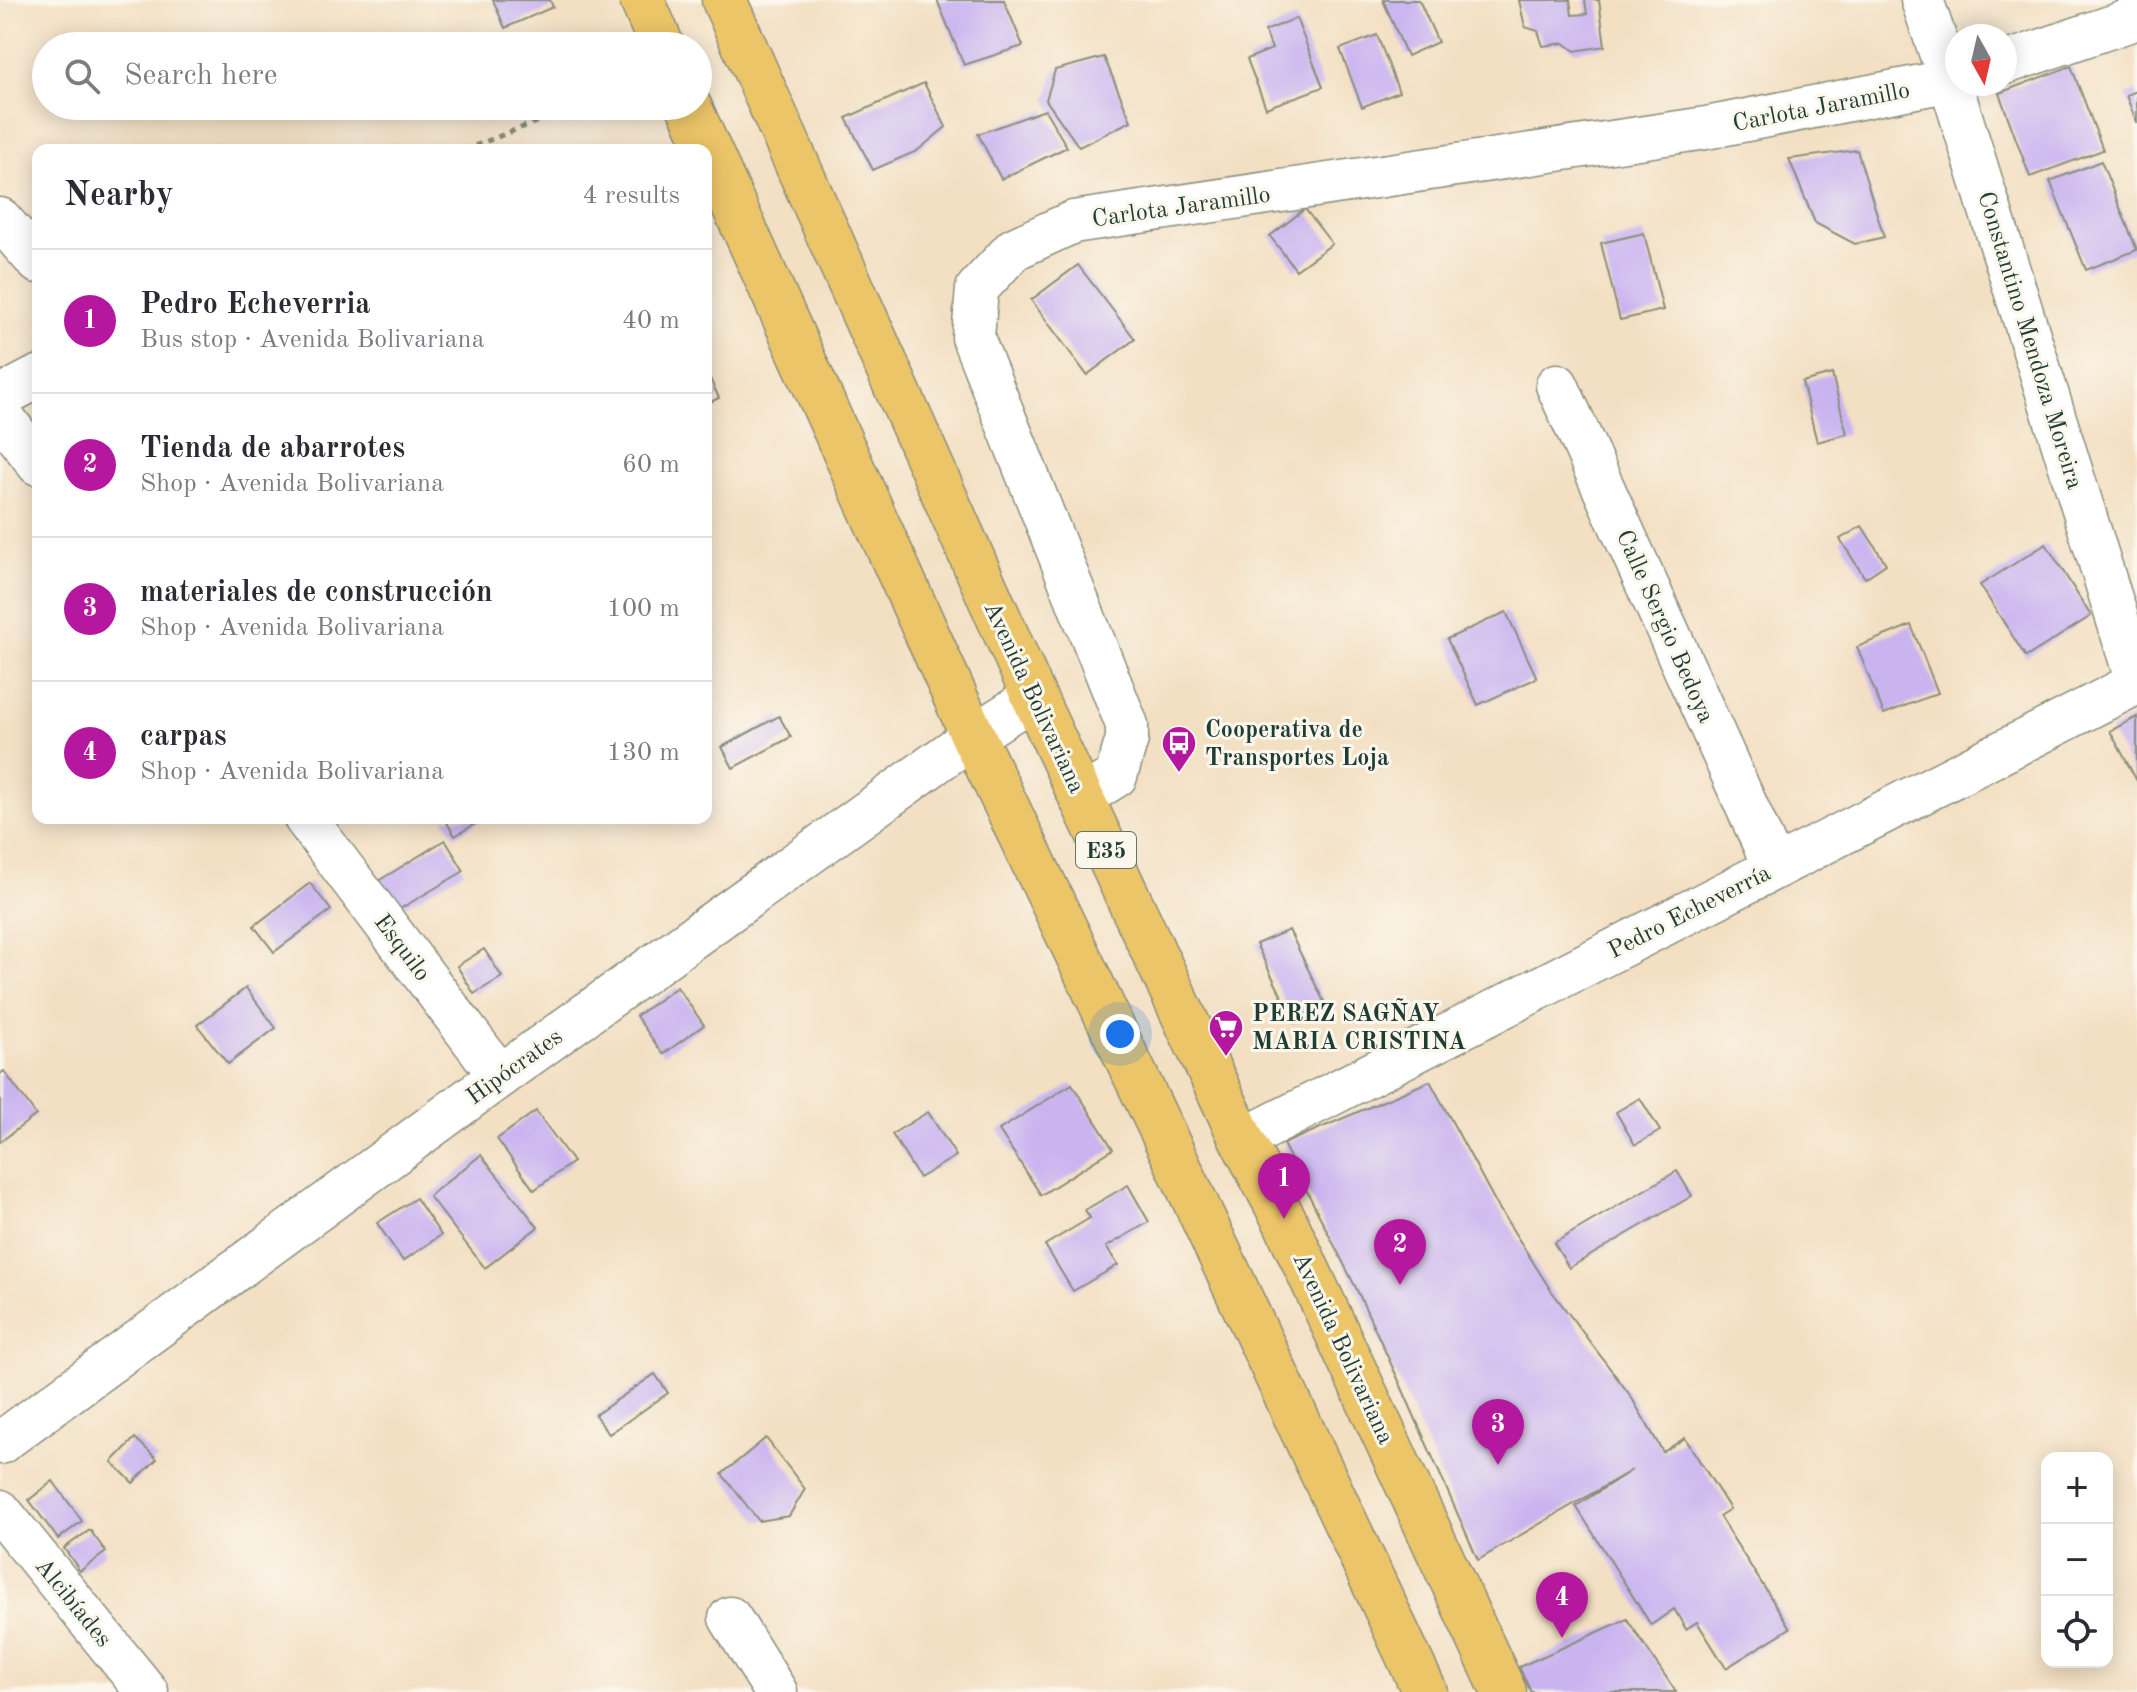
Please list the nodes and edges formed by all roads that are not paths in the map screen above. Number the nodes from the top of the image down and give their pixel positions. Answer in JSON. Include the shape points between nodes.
{"nodes":[{"id":1,"x":642,"y":0,"type":"edge"},
{"id":2,"x":724,"y":0,"type":"edge"},
{"id":3,"x":1922,"y":0,"type":"edge"},
{"id":4,"x":2137,"y":18,"type":"edge"},
{"id":5,"x":656,"y":32,"type":"edge"},
{"id":6,"x":1945,"y":58,"type":"edge"},
{"id":7,"x":2017,"y":59,"type":"edge"},
{"id":8,"x":1945,"y":82,"type":"edge"},
{"id":9,"x":1959,"y":96,"type":"edge"},
{"id":10,"x":695,"y":120,"type":"edge"},
{"id":11,"x":706,"y":144,"type":"edge"},
{"id":12,"x":712,"y":157,"type":"edge"},
{"id":13,"x":0,"y":219,"type":"edge"},
{"id":14,"x":32,"y":255,"type":"edge"},
{"id":15,"x":32,"y":380,"type":"edge"},
{"id":16,"x":1557,"y":385,"type":"dead end"},
{"id":17,"x":0,"y":397,"type":"edge"},
{"id":18,"x":0,"y":413,"type":"edge"},
{"id":19,"x":32,"y":456,"type":"edge"},
{"id":20,"x":2137,"y":682,"type":"edge"},
{"id":21,"x":1034,"y":697,"type":"junction"},
{"id":22,"x":973,"y":736,"type":"junction"},
{"id":23,"x":1081,"y":798,"type":"junction"},
{"id":24,"x":310,"y":824,"type":"edge"},
{"id":25,"x":1774,"y":867,"type":"junction"},
{"id":26,"x":500,"y":1076,"type":"junction"},
{"id":27,"x":1242,"y":1140,"type":"junction"},
{"id":28,"x":0,"y":1443,"type":"edge"},
{"id":29,"x":0,"y":1511,"type":"edge"},
{"id":30,"x":730,"y":1618,"type":"dead end"},
{"id":31,"x":147,"y":1692,"type":"edge"},
{"id":32,"x":776,"y":1692,"type":"edge"},
{"id":33,"x":1425,"y":1692,"type":"edge"},
{"id":34,"x":1504,"y":1692,"type":"edge"}],
"edges":[{"from":1,"to":5,"type":"highway"},
{"from":2,"to":21,"type":"highway","name":"Avenida Bolivariana","number":"E35"},
{"from":3,"to":6,"type":"street","name":"Constantino Mendoza Moreira"},
{"from":4,"to":7,"type":"street"},
{"from":8,"to":23,"type":"street","name":"Carlota Jaramillo","via":[[1706,128],[1073,222],[1014,249],[977,289],[973,338],[1127,725],[1116,776]]},
{"from":9,"to":20,"type":"street","name":"Constantino Mendoza Moreira"},
{"from":10,"to":11,"type":"highway"},
{"from":12,"to":22,"type":"highway"},
{"from":13,"to":14,"type":"street"},
{"from":15,"to":17,"type":"street"},
{"from":16,"to":25,"type":"street","name":"Calle Sergio Bedoya"},
{"from":18,"to":19,"type":"street"},
{"from":20,"to":25,"type":"street","name":"Pedro Echeverría"},
{"from":21,"to":22,"type":"street","name":"Hipócrates"},
{"from":21,"to":23,"type":"highway","name":"Avenida Bolivariana","number":"E35"},
{"from":22,"to":26,"type":"street","name":"Hipócrates"},
{"from":22,"to":33,"type":"highway"},
{"from":23,"to":27,"type":"highway","name":"Avenida Bolivariana","number":"E35"},
{"from":24,"to":26,"type":"street","name":"Esquilo"},
{"from":25,"to":27,"type":"street","name":"Pedro Echeverría"},
{"from":26,"to":28,"type":"street","name":"Hipócrates"},
{"from":27,"to":34,"type":"highway","name":"Avenida Bolivariana","number":"E35","via":[[1284,1219]]},
{"from":29,"to":31,"type":"street","name":"Alcibíades"},
{"from":30,"to":32,"type":"street"}]}
